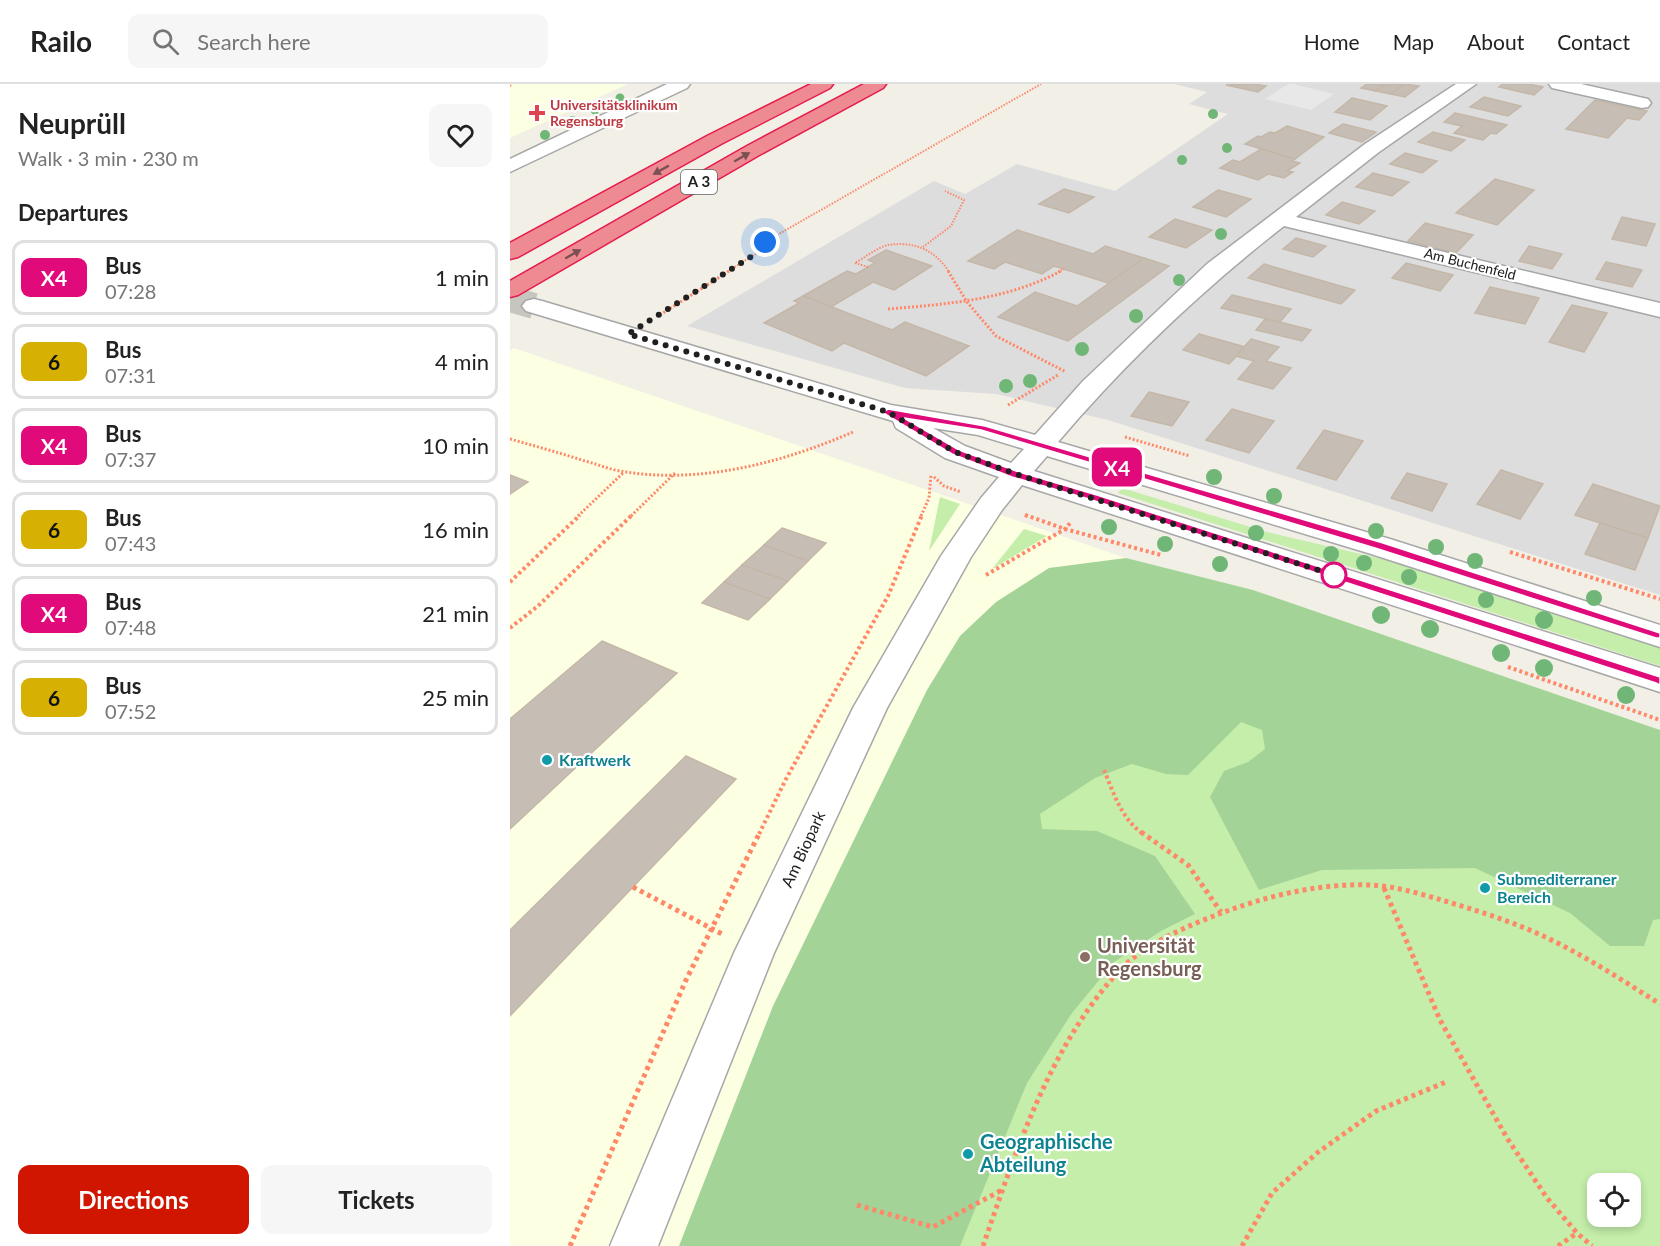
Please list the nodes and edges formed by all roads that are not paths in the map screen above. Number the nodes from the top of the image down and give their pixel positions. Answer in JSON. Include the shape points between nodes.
{"nodes":[{"id":1,"x":681,"y":84,"type":"edge"},
{"id":2,"x":824,"y":84,"type":"edge"},
{"id":3,"x":877,"y":84,"type":"edge"},
{"id":4,"x":1467,"y":84,"type":"edge"},
{"id":5,"x":1558,"y":84,"type":"edge"},
{"id":6,"x":1641,"y":103,"type":"dead end"},
{"id":7,"x":510,"y":166,"type":"edge"},
{"id":8,"x":1280,"y":219,"type":"junction"},
{"id":9,"x":510,"y":252,"type":"edge"},
{"id":10,"x":510,"y":290,"type":"edge"},
{"id":11,"x":534,"y":306,"type":"tunnel mouth"},
{"id":12,"x":1660,"y":310,"type":"edge"},
{"id":13,"x":888,"y":412,"type":"junction"},
{"id":14,"x":1039,"y":445,"type":"junction"},
{"id":15,"x":1016,"y":474,"type":"junction"},
{"id":16,"x":1660,"y":636,"type":"edge"},
{"id":17,"x":1660,"y":680,"type":"edge"},
{"id":18,"x":634,"y":1246,"type":"edge"}],
"edges":[{"from":1,"to":7,"type":"street"},
{"from":2,"to":9,"type":"highway","number":"A 3","one_way":true},
{"from":10,"to":3,"type":"highway","number":"A 3","one_way":true},
{"from":4,"to":8,"type":"street","name":"Am Biopark","via":[[1372,148]]},
{"from":5,"to":6,"type":"street"},
{"from":8,"to":12,"type":"street","name":"Am Buchenfeld"},
{"from":8,"to":14,"type":"street","name":"Am Biopark","via":[[1215,269],[1092,386]]},
{"from":11,"to":13,"type":"street"},
{"from":13,"to":14,"type":"street","via":[[982,428]]},
{"from":13,"to":15,"type":"street","via":[[955,452]]},
{"from":14,"to":15,"type":"street","name":"Am Biopark"},
{"from":14,"to":16,"type":"street","via":[[1379,546]]},
{"from":15,"to":17,"type":"street"},
{"from":15,"to":18,"type":"street","name":"Am Biopark","via":[[956,556],[883,681],[754,953]]}]}
